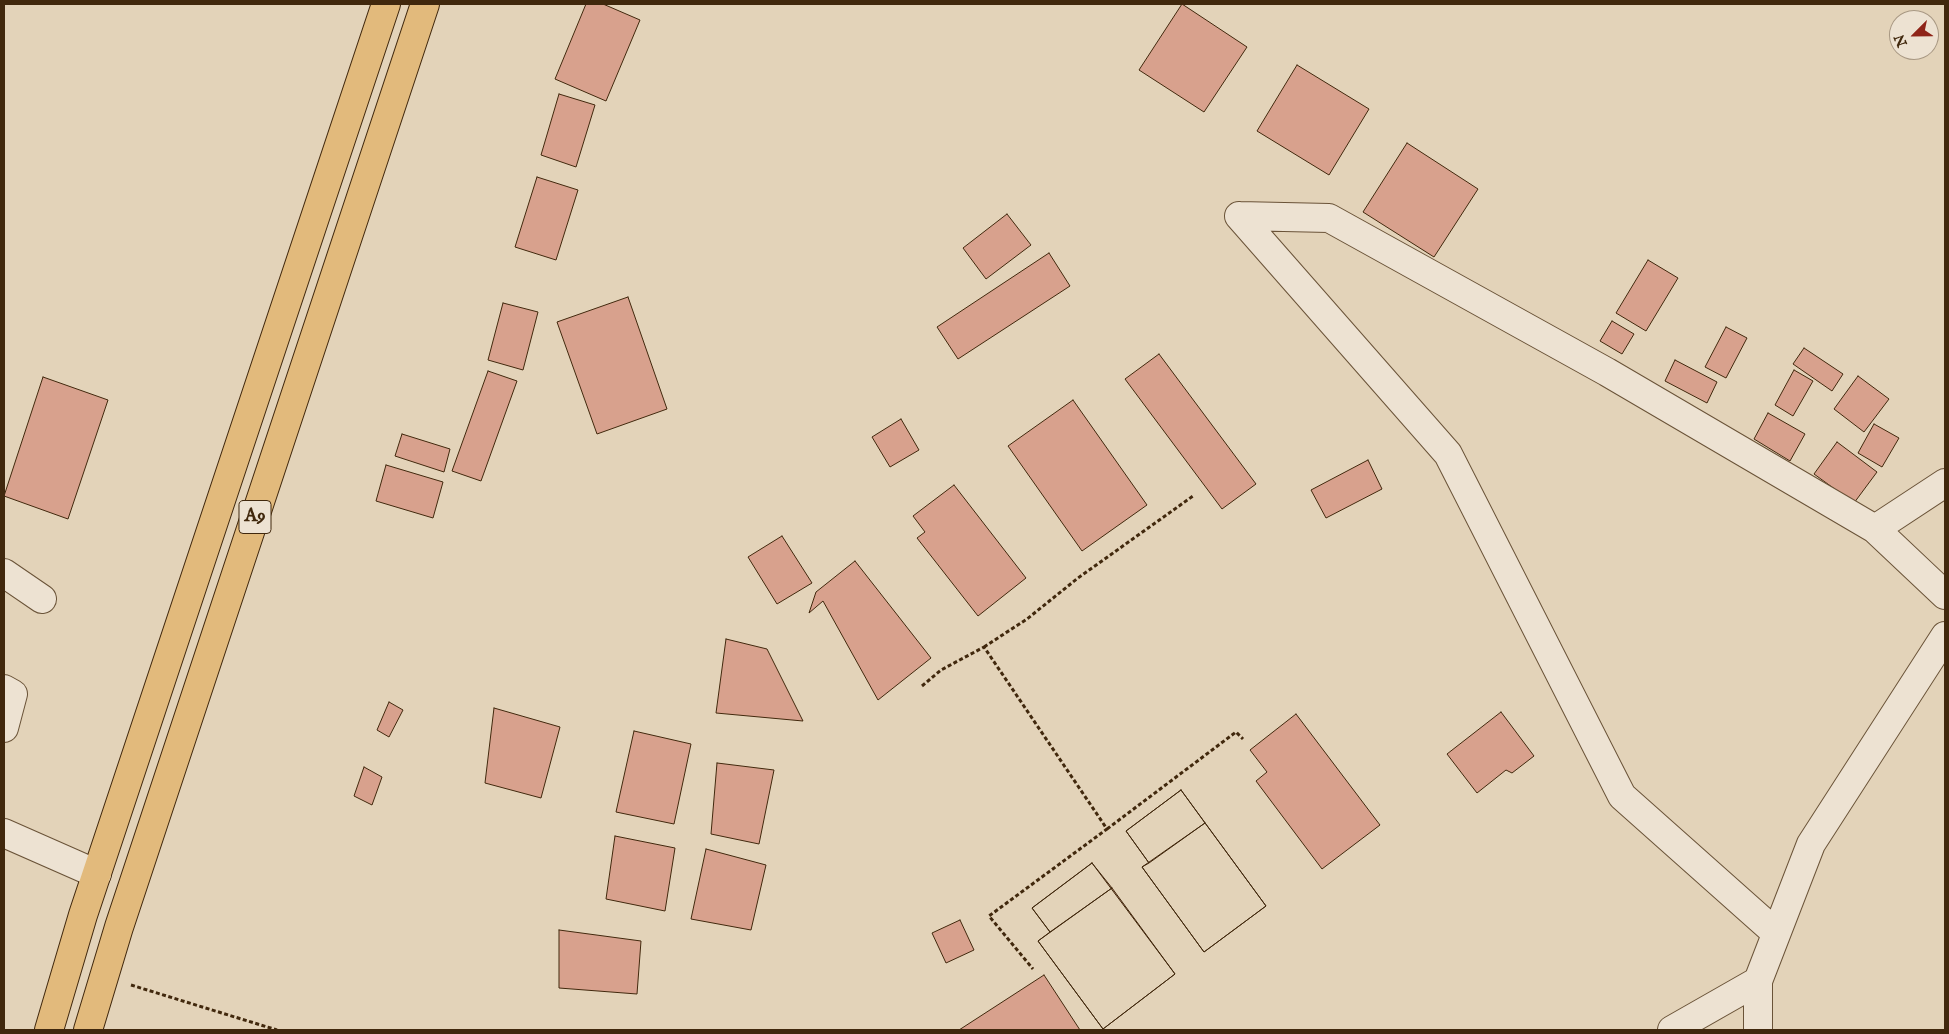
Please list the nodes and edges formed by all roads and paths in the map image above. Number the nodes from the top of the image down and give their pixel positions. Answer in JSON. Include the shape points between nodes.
{"nodes":[{"id":1,"x":386,"y":4,"type":"edge"},
{"id":2,"x":425,"y":4,"type":"edge"},
{"id":3,"x":1945,"y":483,"type":"edge"},
{"id":4,"x":1193,"y":496,"type":"dead end"},
{"id":5,"x":1875,"y":529,"type":"junction"},
{"id":6,"x":4,"y":573,"type":"edge"},
{"id":7,"x":1945,"y":595,"type":"edge"},
{"id":8,"x":42,"y":599,"type":"dead end"},
{"id":9,"x":1945,"y":636,"type":"edge"},
{"id":10,"x":984,"y":647,"type":"junction"},
{"id":11,"x":922,"y":686,"type":"dead end"},
{"id":12,"x":4,"y":689,"type":"edge"},
{"id":13,"x":4,"y":728,"type":"edge"},
{"id":14,"x":1243,"y":739,"type":"dead end"},
{"id":15,"x":1107,"y":829,"type":"junction"},
{"id":16,"x":4,"y":833,"type":"edge"},
{"id":17,"x":97,"y":874,"type":"junction"},
{"id":18,"x":1776,"y":933,"type":"junction"},
{"id":19,"x":1033,"y":969,"type":"dead end"},
{"id":20,"x":104,"y":977,"type":"junction"},
{"id":21,"x":1758,"y":981,"type":"junction"},
{"id":22,"x":49,"y":1030,"type":"edge"},
{"id":23,"x":88,"y":1030,"type":"edge"},
{"id":24,"x":276,"y":1030,"type":"edge"},
{"id":25,"x":1672,"y":1030,"type":"edge"},
{"id":26,"x":1758,"y":1030,"type":"edge"}],
"edges":[{"from":1,"to":17,"type":"highway","number":"A9"},
{"from":2,"to":20,"type":"highway","number":"A9"},
{"from":3,"to":5,"type":"street"},
{"from":4,"to":10,"type":"path"},
{"from":5,"to":7,"type":"street"},
{"from":5,"to":18,"type":"street","via":[[1607,372],[1329,218],[1239,216],[1448,454],[1622,796]]},
{"from":6,"to":8,"type":"street"},
{"from":9,"to":18,"type":"street","via":[[1811,844]]},
{"from":10,"to":11,"type":"path","via":[[941,670]]},
{"from":10,"to":15,"type":"path"},
{"from":12,"to":13,"type":"street","via":[[13,694]]},
{"from":14,"to":15,"type":"path","via":[[1236,732]]},
{"from":15,"to":19,"type":"path","via":[[989,916]]},
{"from":16,"to":17,"type":"street"},
{"from":17,"to":22,"type":"highway","number":"A9"},
{"from":18,"to":21,"type":"street"},
{"from":20,"to":23,"type":"highway","number":"A9"},
{"from":20,"to":24,"type":"path"},
{"from":21,"to":25,"type":"street"},
{"from":21,"to":26,"type":"street"}]}
